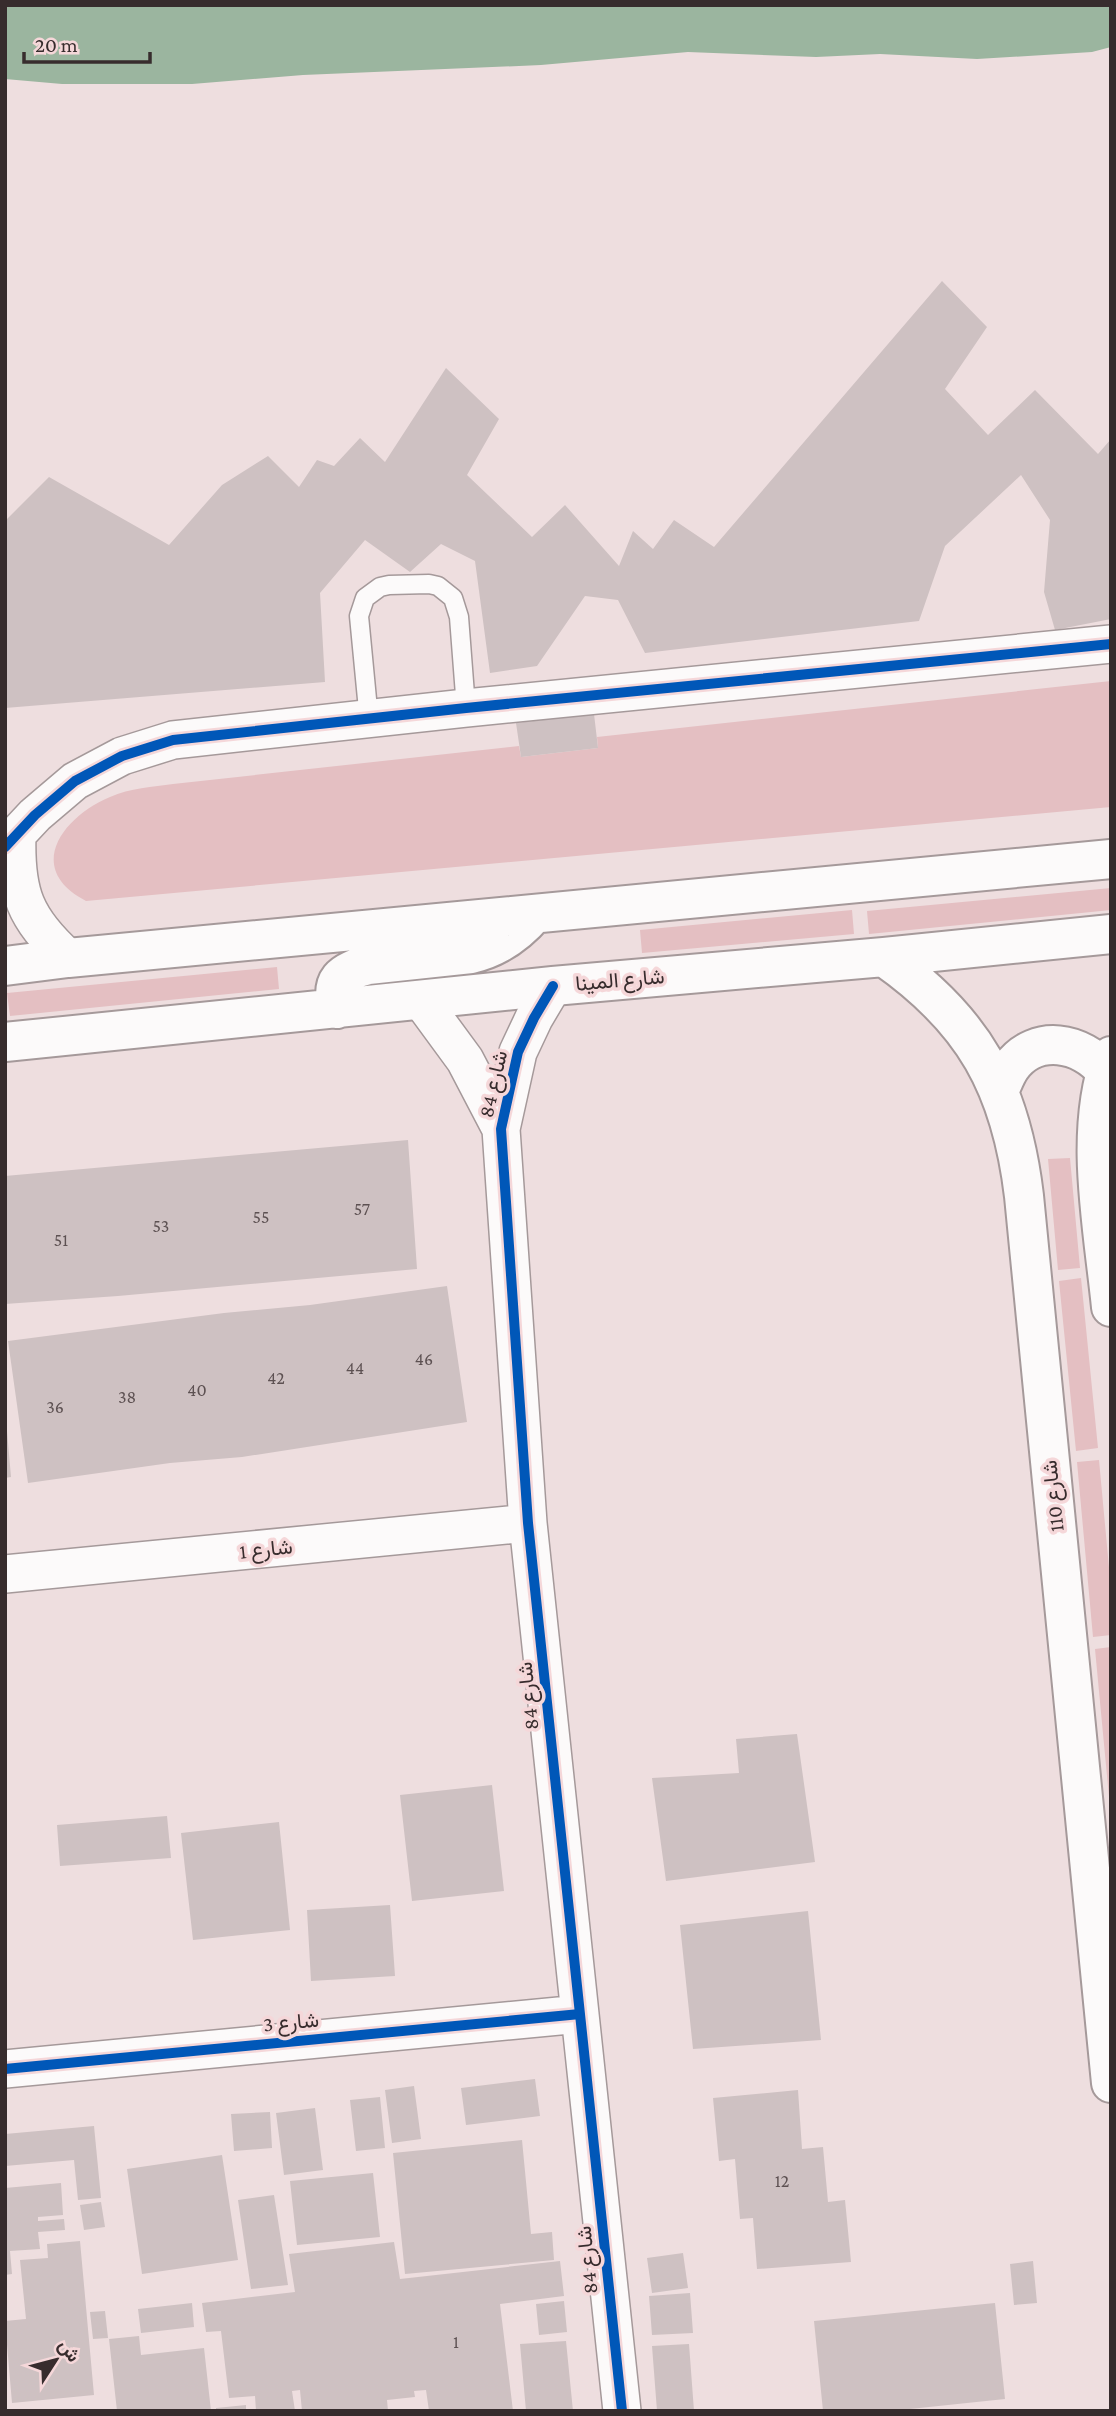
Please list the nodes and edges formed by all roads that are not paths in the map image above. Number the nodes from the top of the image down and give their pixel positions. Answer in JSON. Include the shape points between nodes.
{"nodes":[{"id":1,"x":1111,"y":644,"type":"edge"},
{"id":2,"x":466,"y":708,"type":"junction"},
{"id":3,"x":369,"y":720,"type":"junction"},
{"id":4,"x":11,"y":841,"type":"edge"},
{"id":5,"x":1111,"y":859,"type":"edge"},
{"id":6,"x":534,"y":914,"type":"junction"},
{"id":7,"x":1111,"y":934,"type":"edge"},
{"id":8,"x":884,"y":957,"type":"junction"},
{"id":9,"x":68,"y":958,"type":"junction"},
{"id":10,"x":5,"y":966,"type":"edge"},
{"id":11,"x":553,"y":986,"type":"junction"},
{"id":12,"x":421,"y":1000,"type":"junction"},
{"id":13,"x":337,"y":1009,"type":"junction"},
{"id":14,"x":5,"y":1042,"type":"edge"},
{"id":15,"x":1109,"y":1067,"type":"edge"},
{"id":16,"x":999,"y":1091,"type":"junction"},
{"id":17,"x":501,"y":1129,"type":"junction"},
{"id":18,"x":1104,"y":1169,"type":"edge"},
{"id":19,"x":1111,"y":1307,"type":"edge"},
{"id":20,"x":528,"y":1523,"type":"junction"},
{"id":21,"x":5,"y":1574,"type":"edge"},
{"id":22,"x":580,"y":2014,"type":"junction"},
{"id":23,"x":5,"y":2068,"type":"edge"},
{"id":24,"x":1111,"y":2082,"type":"edge"},
{"id":25,"x":622,"y":2411,"type":"edge"}],
"edges":[{"from":1,"to":2,"type":"street"},
{"from":2,"to":3,"type":"street"},
{"from":2,"to":3,"type":"lane","via":[[459,617],[453,598],[429,584],[389,585],[365,598],[359,616]]},
{"from":3,"to":4,"type":"street","via":[[198,736],[146,747],[75,781]]},
{"from":4,"to":9,"type":"street","via":[[31,917]]},
{"from":5,"to":6,"type":"main road"},
{"from":6,"to":9,"type":"main road"},
{"from":6,"to":13,"type":"main road","via":[[513,936],[485,951],[368,965],[344,974],[333,993]]},
{"from":7,"to":8,"type":"main road","name":"شارع المينا"},
{"from":8,"to":11,"type":"main road","name":"شارع المينا"},
{"from":8,"to":16,"type":"main road","name":"شارع 110","via":[[914,978],[963,1029]]},
{"from":9,"to":10,"type":"main road"},
{"from":11,"to":12,"type":"main road","name":"شارع المينا"},
{"from":11,"to":17,"type":"street","name":"شارع 84","via":[[518,1052]]},
{"from":12,"to":13,"type":"main road","name":"شارع المينا"},
{"from":12,"to":17,"type":"street","name":"شارع 84","via":[[465,1060]]},
{"from":13,"to":14,"type":"main road","name":"شارع المينا"},
{"from":15,"to":16,"type":"main road","via":[[1076,1048],[1052,1045],[1018,1059]]},
{"from":15,"to":18,"type":"main road","via":[[1097,1105],[1096,1129]]},
{"from":16,"to":24,"type":"main road","name":"شارع 110","via":[[1016,1140],[1024,1196]]},
{"from":17,"to":20,"type":"street","name":"شارع 84"},
{"from":18,"to":19,"type":"main road"},
{"from":20,"to":21,"type":"street","name":"شارع 1"},
{"from":20,"to":22,"type":"street","name":"شارع 84"},
{"from":22,"to":23,"type":"street","name":"شارع 3"},
{"from":22,"to":25,"type":"street","name":"شارع 84"}]}
